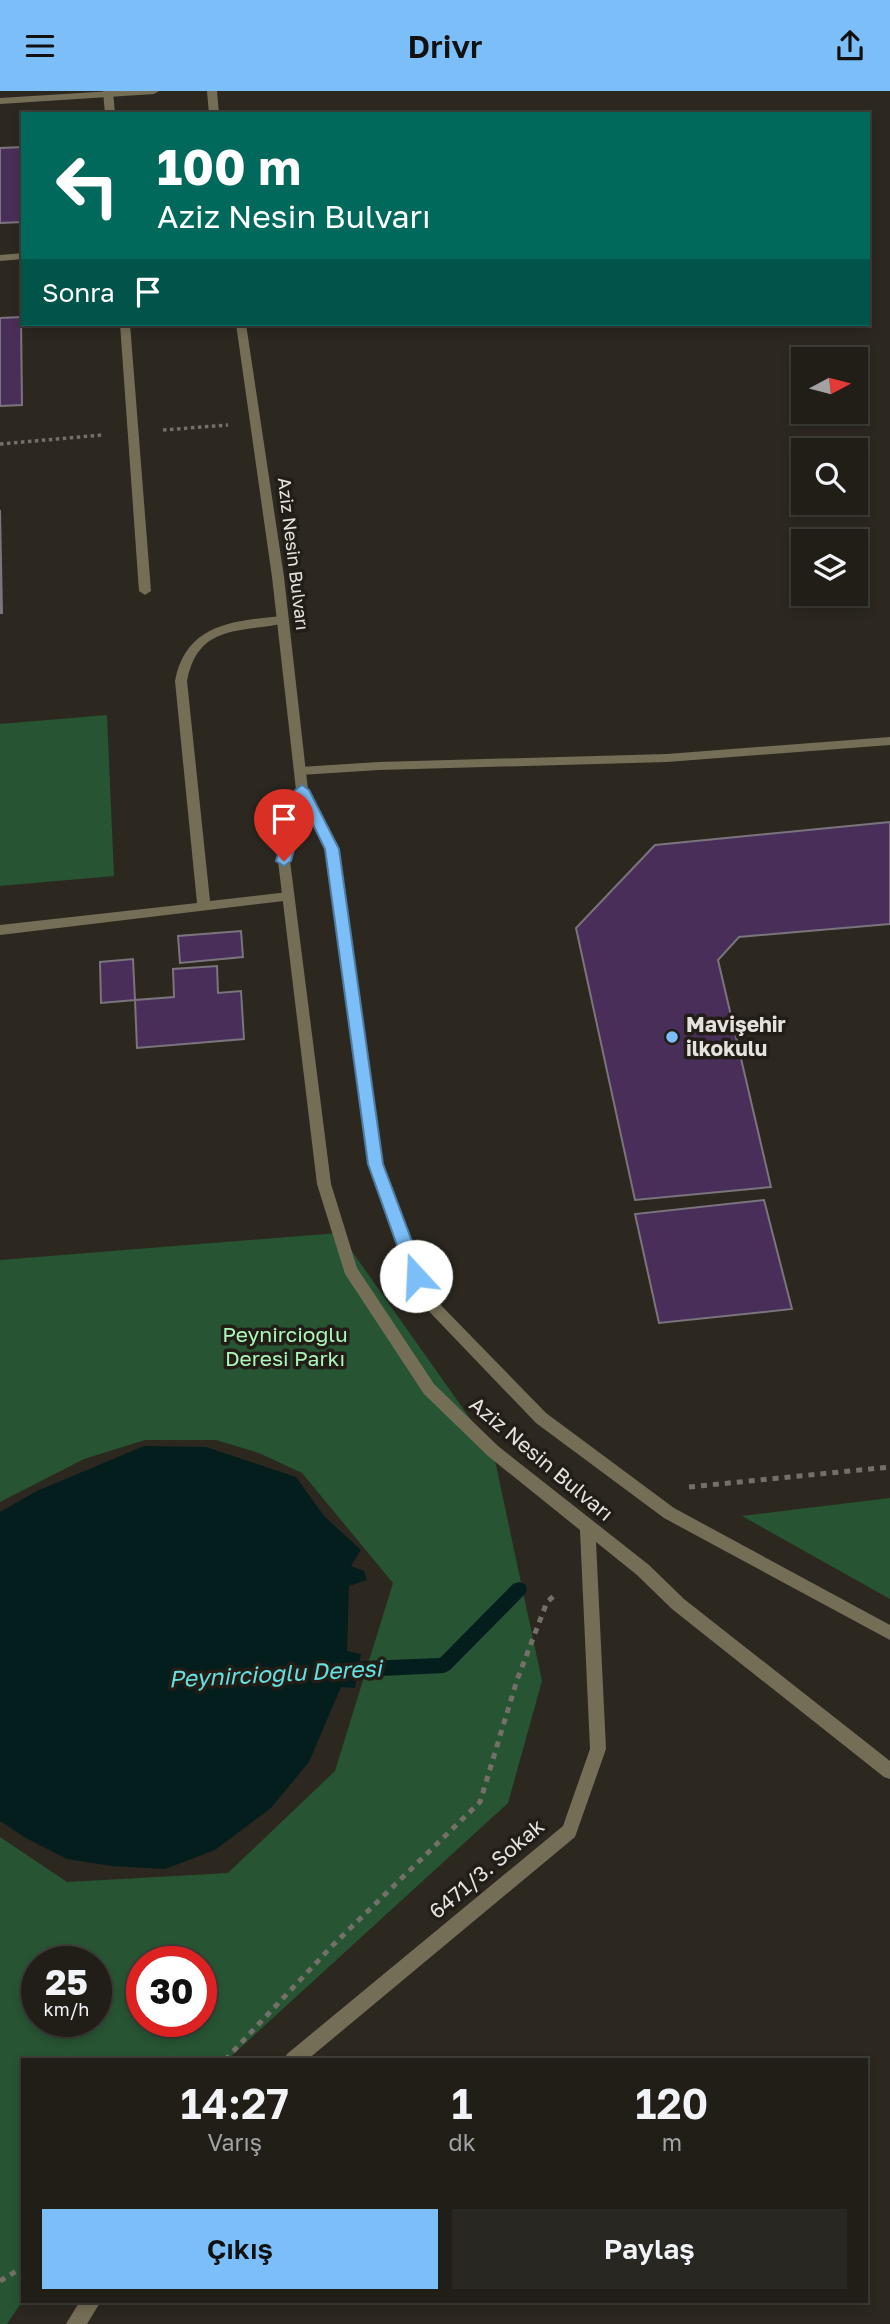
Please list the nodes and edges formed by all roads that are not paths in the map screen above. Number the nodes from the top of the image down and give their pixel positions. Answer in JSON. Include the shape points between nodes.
{"nodes":[{"id":1,"x":154,"y":91,"type":"edge"},
{"id":2,"x":212,"y":91,"type":"edge"},
{"id":3,"x":108,"y":92,"type":"edge"},
{"id":4,"x":0,"y":101,"type":"edge"},
{"id":5,"x":110,"y":112,"type":"edge"},
{"id":6,"x":214,"y":112,"type":"edge"},
{"id":7,"x":21,"y":256,"type":"edge"},
{"id":8,"x":0,"y":258,"type":"edge"},
{"id":9,"x":125,"y":326,"type":"edge"},
{"id":10,"x":241,"y":326,"type":"edge"},
{"id":11,"x":145,"y":591,"type":"dead end"},
{"id":12,"x":282,"y":620,"type":"junction"},
{"id":13,"x":890,"y":741,"type":"edge"},
{"id":14,"x":300,"y":771,"type":"junction"},
{"id":15,"x":302,"y":790,"type":"junction"},
{"id":16,"x":288,"y":897,"type":"junction"},
{"id":17,"x":204,"y":906,"type":"junction"},
{"id":18,"x":0,"y":930,"type":"edge"},
{"id":19,"x":587,"y":1527,"type":"junction"},
{"id":20,"x":890,"y":1633,"type":"edge"},
{"id":21,"x":890,"y":1771,"type":"edge"},
{"id":22,"x":295,"y":2058,"type":"edge"},
{"id":23,"x":91,"y":2303,"type":"edge"},
{"id":24,"x":75,"y":2324,"type":"edge"}],
"edges":[{"from":1,"to":3,"type":"street"},
{"from":2,"to":6,"type":"street"},
{"from":3,"to":4,"type":"street"},
{"from":3,"to":5,"type":"street"},
{"from":7,"to":8,"type":"street"},
{"from":9,"to":11,"type":"street"},
{"from":10,"to":12,"type":"street","name":"Aziz Nesin Bulvarı"},
{"from":12,"to":14,"type":"street","name":"Aziz Nesin Bulvarı"},
{"from":12,"to":17,"type":"street","via":[[242,624],[212,634],[188,654],[181,667]]},
{"from":13,"to":14,"type":"street","via":[[667,758]]},
{"from":14,"to":15,"type":"street","name":"Aziz Nesin Bulvarı"},
{"from":15,"to":16,"type":"street","name":"Aziz Nesin Bulvarı","via":[[284,861]]},
{"from":15,"to":20,"type":"street","name":"Aziz Nesin Bulvarı","via":[[332,849],[376,1164],[425,1298],[541,1418],[669,1513]]},
{"from":16,"to":17,"type":"street"},
{"from":16,"to":19,"type":"street","name":"Aziz Nesin Bulvarı","via":[[324,1184],[350,1271],[429,1389],[493,1451]]},
{"from":17,"to":18,"type":"street"},
{"from":19,"to":21,"type":"street","name":"Aziz Nesin Bulvarı"},
{"from":19,"to":22,"type":"street","name":"6471/3. Sokak","via":[[598,1749],[569,1831]]},
{"from":23,"to":24,"type":"street"}]}
